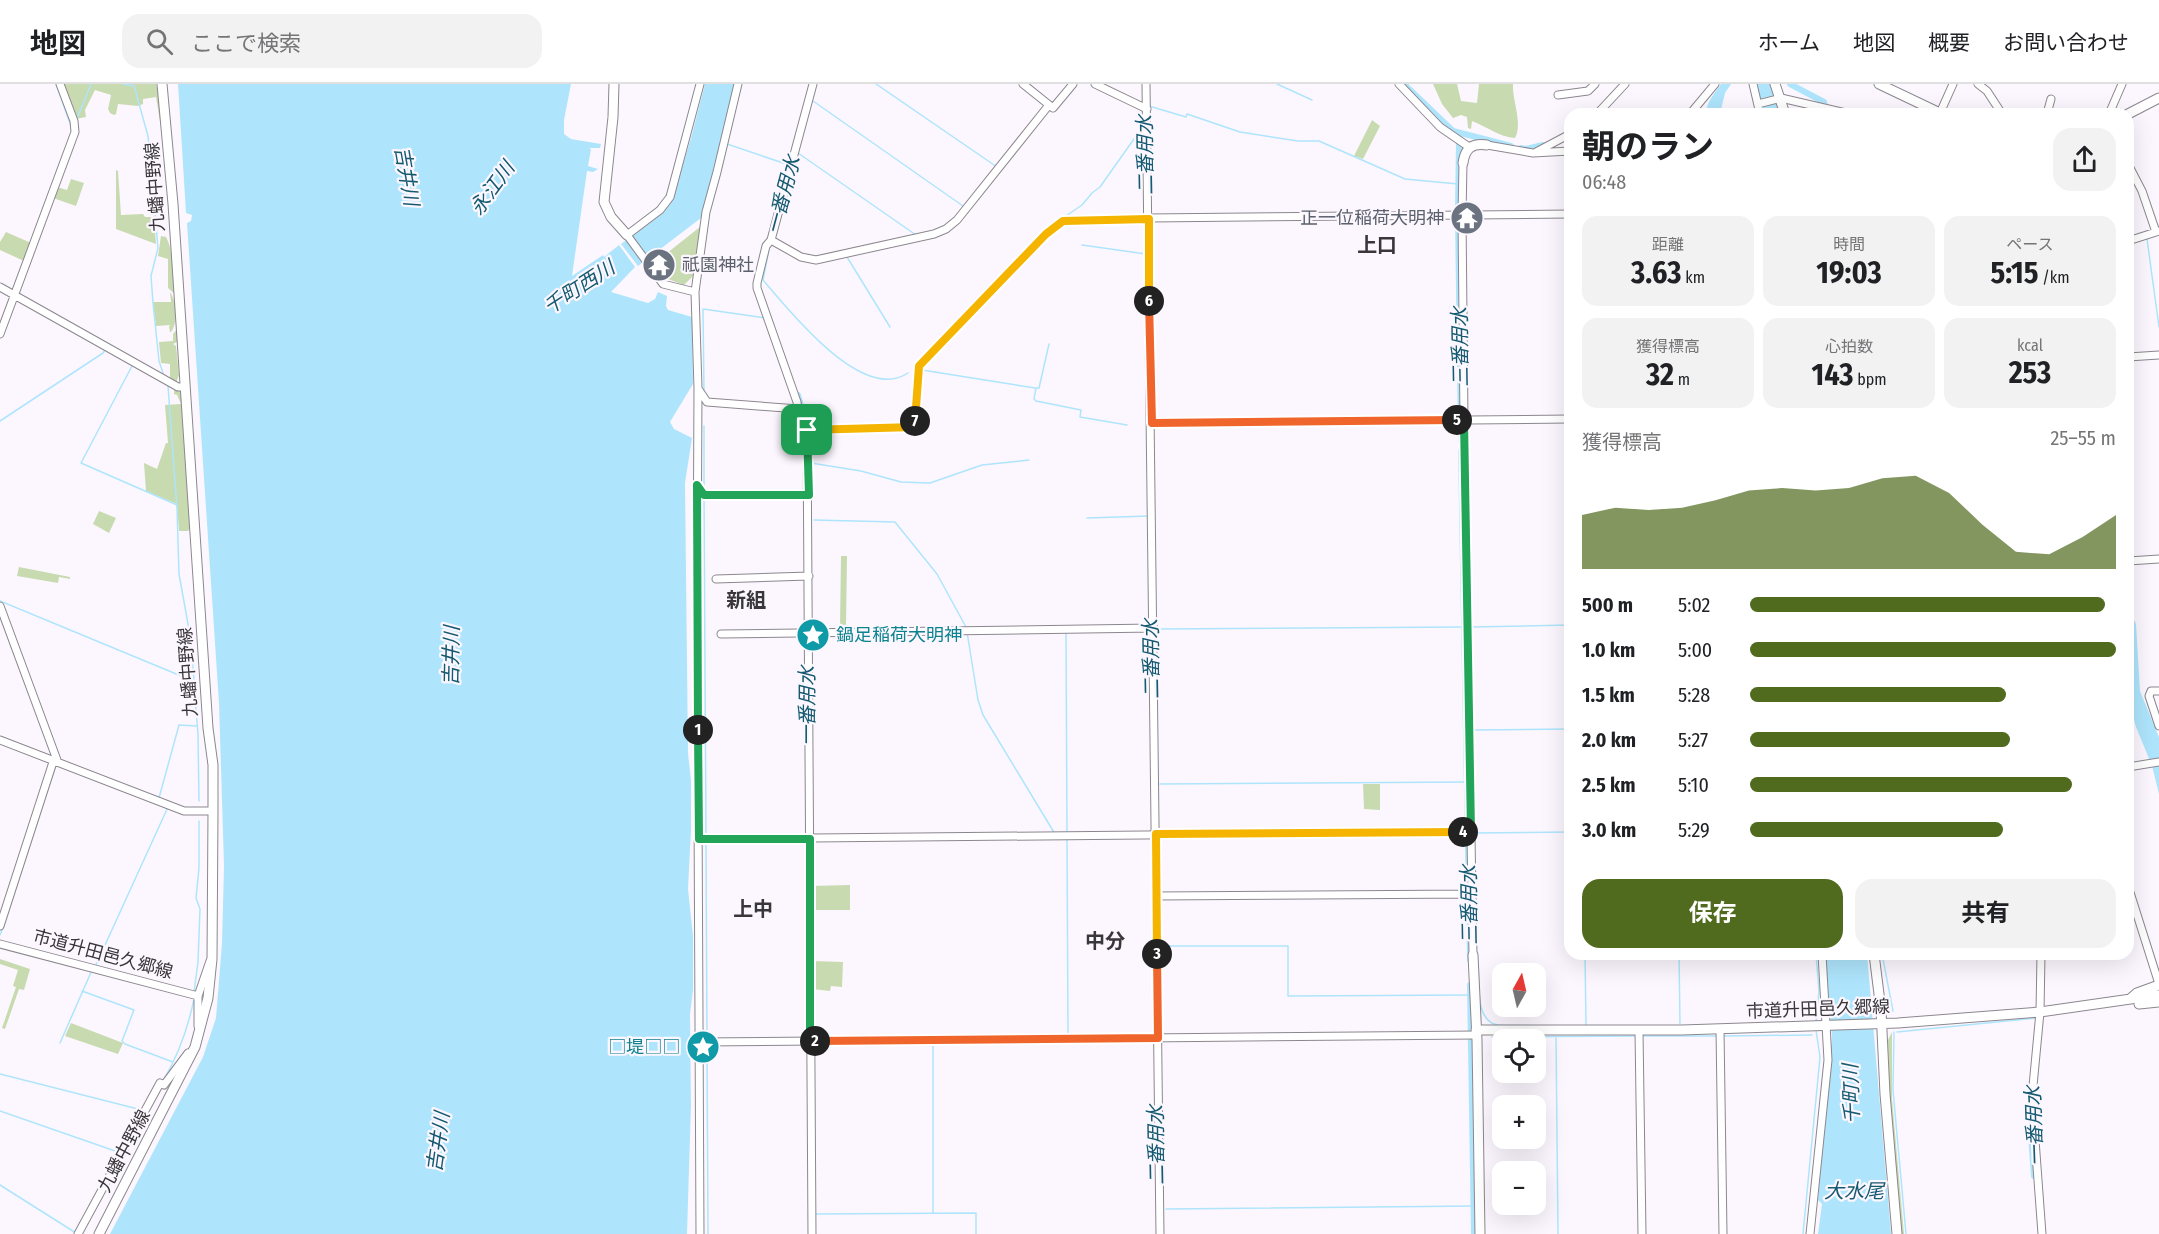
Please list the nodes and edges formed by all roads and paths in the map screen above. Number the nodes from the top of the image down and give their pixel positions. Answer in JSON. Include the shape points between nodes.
{"nodes":[{"id":1,"x":60,"y":84,"type":"edge"},
{"id":2,"x":162,"y":84,"type":"edge"},
{"id":3,"x":614,"y":84,"type":"edge"},
{"id":4,"x":700,"y":84,"type":"edge"},
{"id":5,"x":738,"y":84,"type":"edge"},
{"id":6,"x":813,"y":84,"type":"edge"},
{"id":7,"x":1023,"y":84,"type":"edge"},
{"id":8,"x":1073,"y":84,"type":"edge"},
{"id":9,"x":1095,"y":84,"type":"edge"},
{"id":10,"x":1146,"y":84,"type":"edge"},
{"id":11,"x":1399,"y":84,"type":"edge"},
{"id":12,"x":1595,"y":84,"type":"edge"},
{"id":13,"x":1625,"y":84,"type":"edge"},
{"id":14,"x":1715,"y":84,"type":"edge"},
{"id":15,"x":1753,"y":84,"type":"edge"},
{"id":16,"x":1776,"y":84,"type":"edge"},
{"id":17,"x":1879,"y":84,"type":"edge"},
{"id":18,"x":1953,"y":84,"type":"edge"},
{"id":19,"x":1978,"y":84,"type":"edge"},
{"id":20,"x":2122,"y":84,"type":"edge"},
{"id":21,"x":1890,"y":86,"type":"edge"},
{"id":22,"x":1558,"y":95,"type":"dead end"},
{"id":23,"x":1779,"y":98,"type":"junction"},
{"id":24,"x":2159,"y":98,"type":"edge"},
{"id":25,"x":2051,"y":99,"type":"dead end"},
{"id":26,"x":1759,"y":104,"type":"junction"},
{"id":27,"x":1049,"y":105,"type":"junction"},
{"id":28,"x":1699,"y":105,"type":"junction"},
{"id":29,"x":1603,"y":108,"type":"edge"},
{"id":30,"x":1696,"y":108,"type":"edge"},
{"id":31,"x":1699,"y":108,"type":"edge"},
{"id":32,"x":1759,"y":108,"type":"edge"},
{"id":33,"x":1783,"y":108,"type":"edge"},
{"id":34,"x":1823,"y":108,"type":"edge"},
{"id":35,"x":1932,"y":108,"type":"edge"},
{"id":36,"x":1943,"y":108,"type":"edge"},
{"id":37,"x":1998,"y":108,"type":"edge"},
{"id":38,"x":2049,"y":108,"type":"edge"},
{"id":39,"x":2112,"y":108,"type":"edge"},
{"id":40,"x":1147,"y":109,"type":"junction"},
{"id":41,"x":2134,"y":111,"type":"edge"},
{"id":42,"x":1564,"y":137,"type":"edge"},
{"id":43,"x":1487,"y":145,"type":"joint"},
{"id":44,"x":1469,"y":147,"type":"junction"},
{"id":45,"x":1564,"y":151,"type":"edge"},
{"id":46,"x":1533,"y":153,"type":"junction"},
{"id":47,"x":1463,"y":163,"type":"joint"},
{"id":48,"x":2134,"y":176,"type":"edge"},
{"id":49,"x":1564,"y":214,"type":"edge"},
{"id":50,"x":1462,"y":215,"type":"junction"},
{"id":51,"x":1147,"y":219,"type":"junction"},
{"id":52,"x":2158,"y":231,"type":"edge"},
{"id":53,"x":627,"y":235,"type":"junction"},
{"id":54,"x":2134,"y":239,"type":"edge"},
{"id":55,"x":769,"y":243,"type":"junction"},
{"id":56,"x":0,"y":286,"type":"edge"},
{"id":57,"x":695,"y":292,"type":"junction"},
{"id":58,"x":13,"y":294,"type":"junction"},
{"id":59,"x":0,"y":334,"type":"edge"},
{"id":60,"x":2159,"y":355,"type":"edge"},
{"id":61,"x":2134,"y":357,"type":"edge"},
{"id":62,"x":185,"y":387,"type":"junction"},
{"id":63,"x":699,"y":388,"type":"junction"},
{"id":64,"x":798,"y":409,"type":"junction"},
{"id":65,"x":1564,"y":419,"type":"edge"},
{"id":66,"x":1462,"y":420,"type":"junction"},
{"id":67,"x":1152,"y":423,"type":"junction"},
{"id":68,"x":806,"y":428,"type":"junction"},
{"id":69,"x":697,"y":485,"type":"junction"},
{"id":70,"x":807,"y":495,"type":"junction"},
{"id":71,"x":2159,"y":559,"type":"edge"},
{"id":72,"x":2134,"y":561,"type":"edge"},
{"id":73,"x":808,"y":576,"type":"junction"},
{"id":74,"x":717,"y":579,"type":"dead end"},
{"id":75,"x":0,"y":606,"type":"edge"},
{"id":76,"x":1152,"y":628,"type":"junction"},
{"id":77,"x":808,"y":633,"type":"junction"},
{"id":78,"x":721,"y":634,"type":"dead end"},
{"id":79,"x":2159,"y":691,"type":"edge"},
{"id":80,"x":2159,"y":726,"type":"edge"},
{"id":81,"x":0,"y":740,"type":"edge"},
{"id":82,"x":55,"y":761,"type":"junction"},
{"id":83,"x":2159,"y":762,"type":"edge"},
{"id":84,"x":2134,"y":767,"type":"edge"},
{"id":85,"x":213,"y":811,"type":"junction"},
{"id":86,"x":1468,"y":832,"type":"junction"},
{"id":87,"x":1154,"y":834,"type":"junction"},
{"id":88,"x":704,"y":839,"type":"junction"},
{"id":89,"x":809,"y":839,"type":"junction"},
{"id":90,"x":1469,"y":894,"type":"junction"},
{"id":91,"x":1156,"y":896,"type":"junction"},
{"id":92,"x":2134,"y":904,"type":"edge"},
{"id":93,"x":0,"y":926,"type":"edge"},
{"id":94,"x":0,"y":944,"type":"edge"},
{"id":95,"x":1473,"y":955,"type":"joint"},
{"id":96,"x":212,"y":959,"type":"junction"},
{"id":97,"x":1822,"y":960,"type":"edge"},
{"id":98,"x":1874,"y":960,"type":"edge"},
{"id":99,"x":2041,"y":960,"type":"edge"},
{"id":100,"x":2159,"y":984,"type":"edge"},
{"id":101,"x":2159,"y":995,"type":"edge"},
{"id":102,"x":198,"y":996,"type":"junction"},
{"id":103,"x":2129,"y":1000,"type":"junction"},
{"id":104,"x":2159,"y":1002,"type":"edge"},
{"id":105,"x":2040,"y":1012,"type":"junction"},
{"id":106,"x":1879,"y":1023,"type":"junction"},
{"id":107,"x":1825,"y":1025,"type":"junction"},
{"id":108,"x":200,"y":1033,"type":"junction"},
{"id":109,"x":1720,"y":1033,"type":"junction"},
{"id":110,"x":1474,"y":1034,"type":"junction"},
{"id":111,"x":1639,"y":1034,"type":"junction"},
{"id":112,"x":1156,"y":1038,"type":"junction"},
{"id":113,"x":809,"y":1041,"type":"junction"},
{"id":114,"x":704,"y":1042,"type":"junction"},
{"id":115,"x":195,"y":1047,"type":"junction"},
{"id":116,"x":98,"y":1232,"type":"edge"},
{"id":117,"x":78,"y":1234,"type":"edge"},
{"id":118,"x":700,"y":1234,"type":"edge"},
{"id":119,"x":812,"y":1234,"type":"edge"},
{"id":120,"x":1160,"y":1234,"type":"edge"},
{"id":121,"x":1480,"y":1234,"type":"edge"},
{"id":122,"x":1642,"y":1234,"type":"edge"},
{"id":123,"x":1723,"y":1234,"type":"edge"},
{"id":124,"x":1810,"y":1234,"type":"edge"},
{"id":125,"x":1897,"y":1234,"type":"edge"},
{"id":126,"x":2042,"y":1234,"type":"edge"}],
"edges":[{"from":1,"to":58,"type":"street","via":[[75,132]]},
{"from":2,"to":62,"type":"main road","name":"九蟠中野線"},
{"from":3,"to":53,"type":"main road","via":[[604,202]]},
{"from":4,"to":53,"type":"street","via":[[670,197],[660,210]]},
{"from":5,"to":57,"type":"street","via":[[706,212]]},
{"from":6,"to":55,"type":"street"},
{"from":7,"to":27,"type":"street"},
{"from":8,"to":27,"type":"street","via":[[1053,108]]},
{"from":9,"to":40,"type":"street"},
{"from":10,"to":40,"type":"street"},
{"from":11,"to":44,"type":"street","via":[[1440,127]]},
{"from":12,"to":22,"type":"street","via":[[1588,91]]},
{"from":13,"to":29,"type":"street"},
{"from":14,"to":28,"type":"street"},
{"from":15,"to":26,"type":"street"},
{"from":16,"to":23,"type":"main road"},
{"from":17,"to":21,"type":"main road"},
{"from":18,"to":36,"type":"street"},
{"from":19,"to":37,"type":"street"},
{"from":20,"to":39,"type":"street"},
{"from":21,"to":35,"type":"main road"},
{"from":23,"to":26,"type":"street"},
{"from":23,"to":33,"type":"main road"},
{"from":23,"to":34,"type":"street"},
{"from":24,"to":41,"type":"main road"},
{"from":25,"to":38,"type":"street"},
{"from":26,"to":32,"type":"street"},
{"from":27,"to":55,"type":"street","via":[[946,229],[816,260]]},
{"from":28,"to":30,"type":"street"},
{"from":28,"to":31,"type":"street"},
{"from":40,"to":51,"type":"street"},
{"from":42,"to":46,"type":"street"},
{"from":43,"to":44,"type":"main road"},
{"from":43,"to":46,"type":"street"},
{"from":44,"to":47,"type":"main road"},
{"from":45,"to":46,"type":"street"},
{"from":47,"to":50,"type":"street"},
{"from":48,"to":52,"type":"street"},
{"from":49,"to":50,"type":"street"},
{"from":50,"to":51,"type":"street"},
{"from":50,"to":66,"type":"street"},
{"from":51,"to":67,"type":"street"},
{"from":51,"to":68,"type":"street","via":[[1063,221],[1052,229],[919,366],[915,427]]},
{"from":52,"to":54,"type":"street"},
{"from":53,"to":57,"type":"street","via":[[663,284]]},
{"from":55,"to":64,"type":"street","via":[[757,283]]},
{"from":56,"to":58,"type":"street"},
{"from":57,"to":63,"type":"street"},
{"from":58,"to":59,"type":"street"},
{"from":58,"to":62,"type":"street","via":[[178,387]]},
{"from":60,"to":61,"type":"street"},
{"from":62,"to":85,"type":"main road","name":"九蟠中野線","via":[[213,765]]},
{"from":63,"to":64,"type":"street","via":[[707,402]]},
{"from":63,"to":69,"type":"street"},
{"from":64,"to":68,"type":"street"},
{"from":65,"to":66,"type":"street"},
{"from":66,"to":67,"type":"street"},
{"from":66,"to":86,"type":"street"},
{"from":67,"to":76,"type":"street"},
{"from":68,"to":70,"type":"street"},
{"from":69,"to":70,"type":"street","via":[[704,495]]},
{"from":69,"to":88,"type":"street"},
{"from":70,"to":73,"type":"street"},
{"from":71,"to":72,"type":"street"},
{"from":73,"to":74,"type":"street"},
{"from":73,"to":77,"type":"street"},
{"from":75,"to":82,"type":"street"},
{"from":76,"to":77,"type":"street"},
{"from":76,"to":87,"type":"street"},
{"from":77,"to":78,"type":"street"},
{"from":77,"to":89,"type":"street"},
{"from":79,"to":80,"type":"street","via":[[2151,691],[2149,696]]},
{"from":81,"to":82,"type":"street"},
{"from":82,"to":85,"type":"street","via":[[183,810]]},
{"from":82,"to":93,"type":"street"},
{"from":83,"to":84,"type":"street"},
{"from":85,"to":96,"type":"main road","name":"九蟠中野線"},
{"from":86,"to":87,"type":"street"},
{"from":86,"to":90,"type":"street"},
{"from":87,"to":89,"type":"street"},
{"from":87,"to":91,"type":"street"},
{"from":88,"to":89,"type":"street"},
{"from":88,"to":114,"type":"street"},
{"from":89,"to":113,"type":"street"},
{"from":90,"to":91,"type":"street"},
{"from":90,"to":95,"type":"street"},
{"from":91,"to":112,"type":"street"},
{"from":92,"to":100,"type":"street"},
{"from":94,"to":102,"type":"street","name":"市道升田邑久郷線"},
{"from":95,"to":110,"type":"main road"},
{"from":96,"to":102,"type":"street"},
{"from":96,"to":108,"type":"main road","name":"九蟠中野線"},
{"from":97,"to":107,"type":"street"},
{"from":98,"to":106,"type":"main road"},
{"from":99,"to":105,"type":"street"},
{"from":100,"to":103,"type":"main road"},
{"from":101,"to":103,"type":"main road","name":"市道升田邑久郷線"},
{"from":102,"to":108,"type":"street"},
{"from":103,"to":104,"type":"main road","via":[[2134,1004]]},
{"from":103,"to":105,"type":"main road","name":"市道升田邑久郷線"},
{"from":105,"to":106,"type":"main road","name":"市道升田邑久郷線"},
{"from":105,"to":126,"type":"street","via":[[2032,1113]]},
{"from":106,"to":107,"type":"main road","name":"市道升田邑久郷線"},
{"from":106,"to":125,"type":"main road"},
{"from":107,"to":109,"type":"main road","name":"市道升田邑久郷線"},
{"from":107,"to":124,"type":"street","via":[[1828,1060]]},
{"from":108,"to":115,"type":"main road","name":"九蟠中野線"},
{"from":109,"to":111,"type":"main road","name":"市道升田邑久郷線"},
{"from":109,"to":123,"type":"street"},
{"from":110,"to":111,"type":"main road","name":"市道升田邑久郷線"},
{"from":110,"to":112,"type":"street"},
{"from":110,"to":121,"type":"main road"},
{"from":111,"to":122,"type":"street"},
{"from":112,"to":113,"type":"street"},
{"from":112,"to":120,"type":"street"},
{"from":113,"to":114,"type":"street"},
{"from":113,"to":119,"type":"street"},
{"from":114,"to":118,"type":"street"},
{"from":115,"to":116,"type":"main road","name":"九蟠中野線"},
{"from":115,"to":117,"type":"street","via":[[164,1085],[160,1083]]}]}
